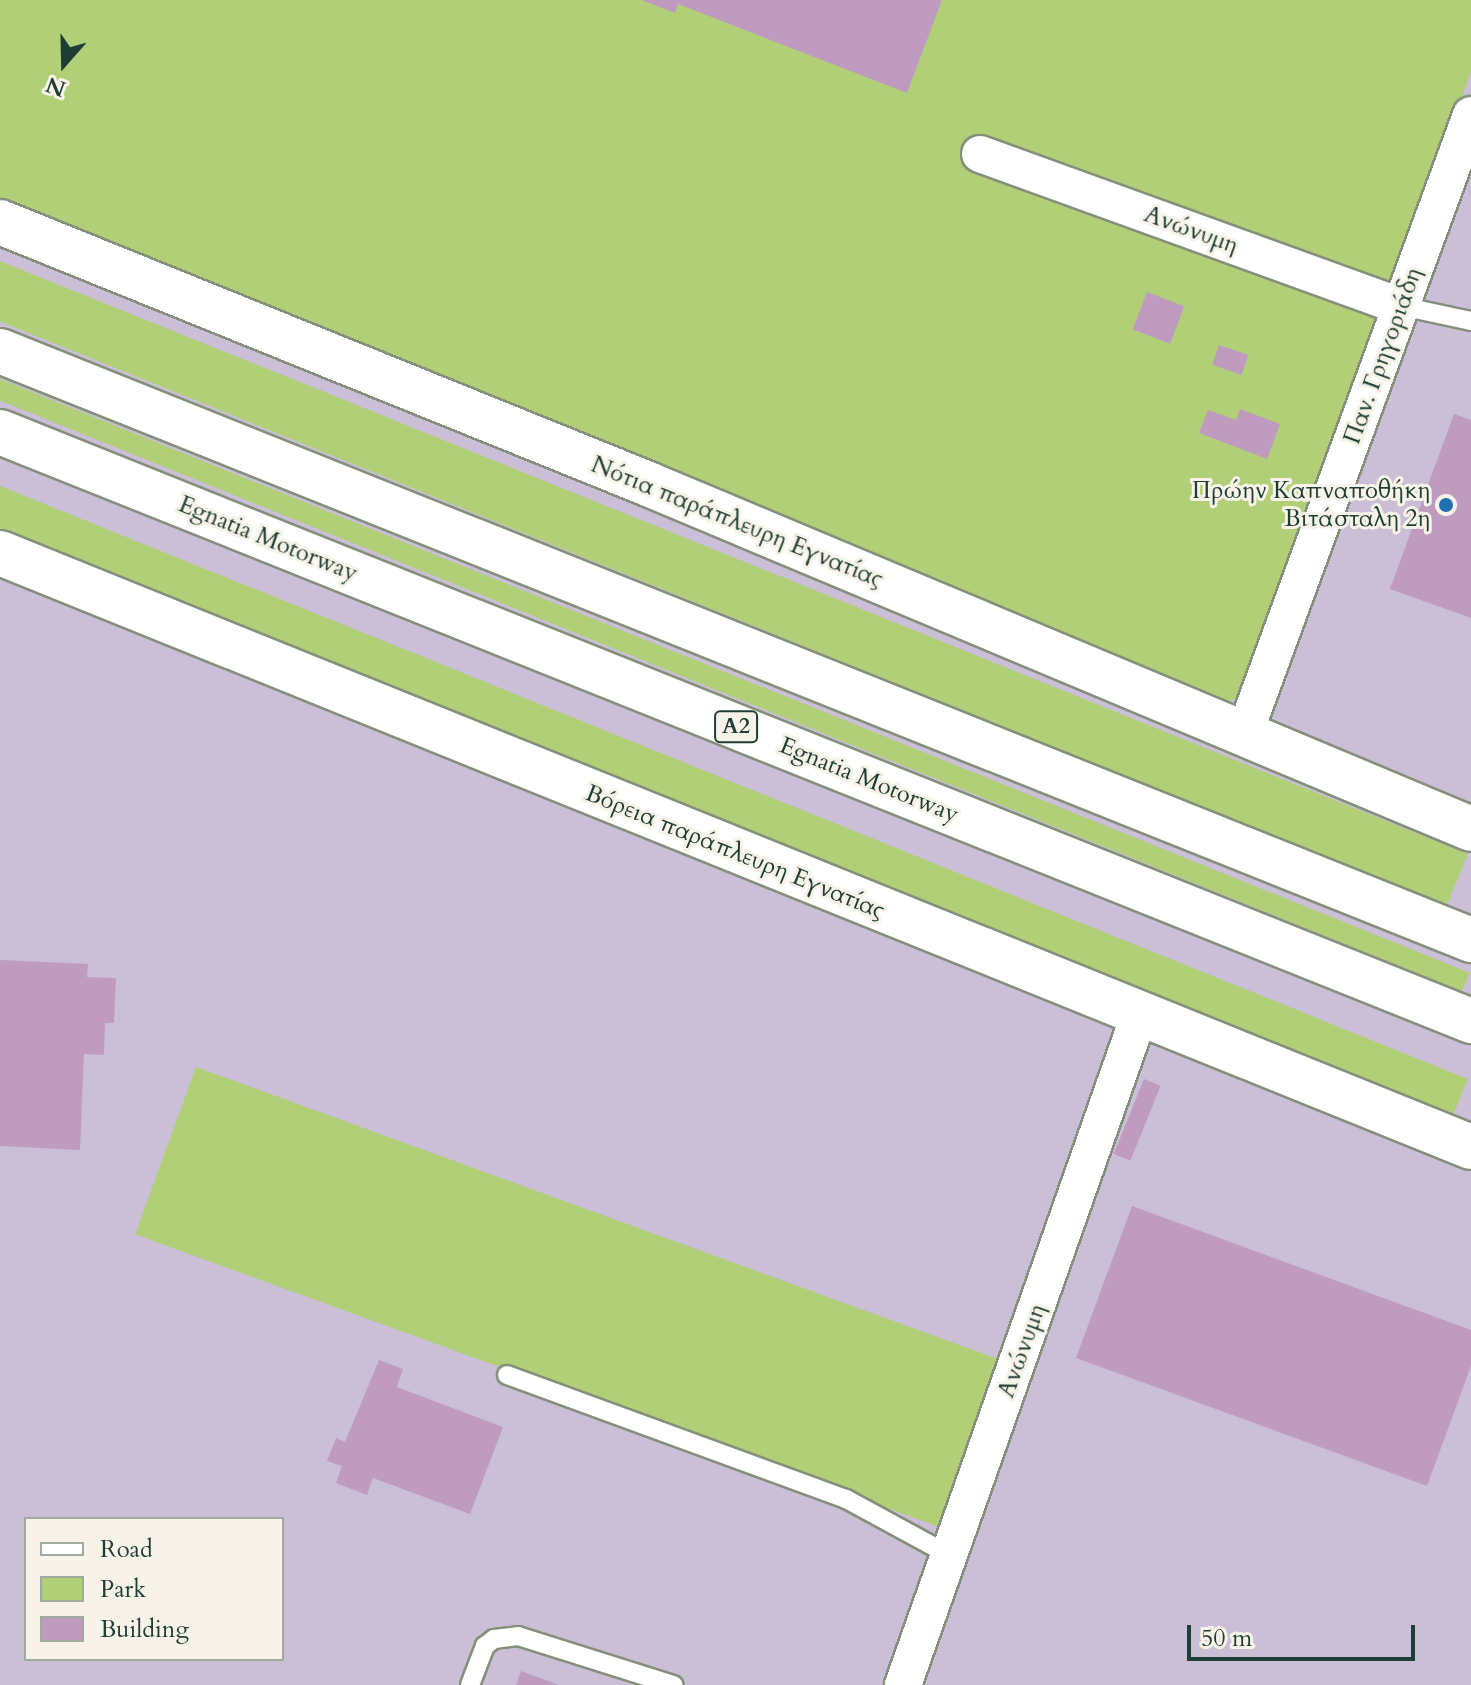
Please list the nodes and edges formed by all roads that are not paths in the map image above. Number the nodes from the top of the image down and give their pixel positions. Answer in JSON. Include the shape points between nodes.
{"nodes":[{"id":1,"x":1471,"y":115,"type":"edge"},
{"id":2,"x":980,"y":154,"type":"dead end"},
{"id":3,"x":0,"y":222,"type":"edge"},
{"id":4,"x":1401,"y":306,"type":"junction"},
{"id":5,"x":1471,"y":321,"type":"edge"},
{"id":6,"x":0,"y":351,"type":"edge"},
{"id":7,"x":0,"y":432,"type":"edge"},
{"id":8,"x":0,"y":553,"type":"edge"},
{"id":9,"x":1245,"y":732,"type":"junction"},
{"id":10,"x":1471,"y":829,"type":"edge"},
{"id":11,"x":1471,"y":940,"type":"edge"},
{"id":12,"x":1139,"y":1016,"type":"junction"},
{"id":13,"x":1471,"y":1021,"type":"edge"},
{"id":14,"x":1471,"y":1147,"type":"edge"},
{"id":15,"x":507,"y":1375,"type":"dead end"},
{"id":16,"x":949,"y":1555,"type":"junction"},
{"id":17,"x":470,"y":1685,"type":"edge"},
{"id":18,"x":673,"y":1685,"type":"edge"},
{"id":19,"x":903,"y":1685,"type":"edge"}],
"edges":[{"from":1,"to":4,"type":"street","name":"Παν. Γρηγοριάδη"},
{"from":2,"to":4,"type":"street","name":"Ανώνυμη"},
{"from":3,"to":9,"type":"main road","name":"Νότια παράπλευρη Εγνατίας"},
{"from":4,"to":5,"type":"lane"},
{"from":4,"to":9,"type":"street","name":"Παν. Γρηγοριάδη"},
{"from":6,"to":11,"type":"main road"},
{"from":7,"to":13,"type":"main road","name":"Egnatia Motorway","number":"Α2"},
{"from":8,"to":12,"type":"main road","name":"Βόρεια παράπλευρη Εγνατίας"},
{"from":9,"to":10,"type":"main road","name":"Νότια παράπλευρη Εγνατίας"},
{"from":12,"to":14,"type":"main road","name":"Βόρεια παράπλευρη Εγνατίας"},
{"from":12,"to":16,"type":"street","name":"Ανώνυμη"},
{"from":15,"to":16,"type":"lane","via":[[846,1499]]},
{"from":16,"to":19,"type":"street","name":"Ανώνυμη"},
{"from":17,"to":18,"type":"lane","via":[[485,1646],[494,1639],[518,1636]]}]}
